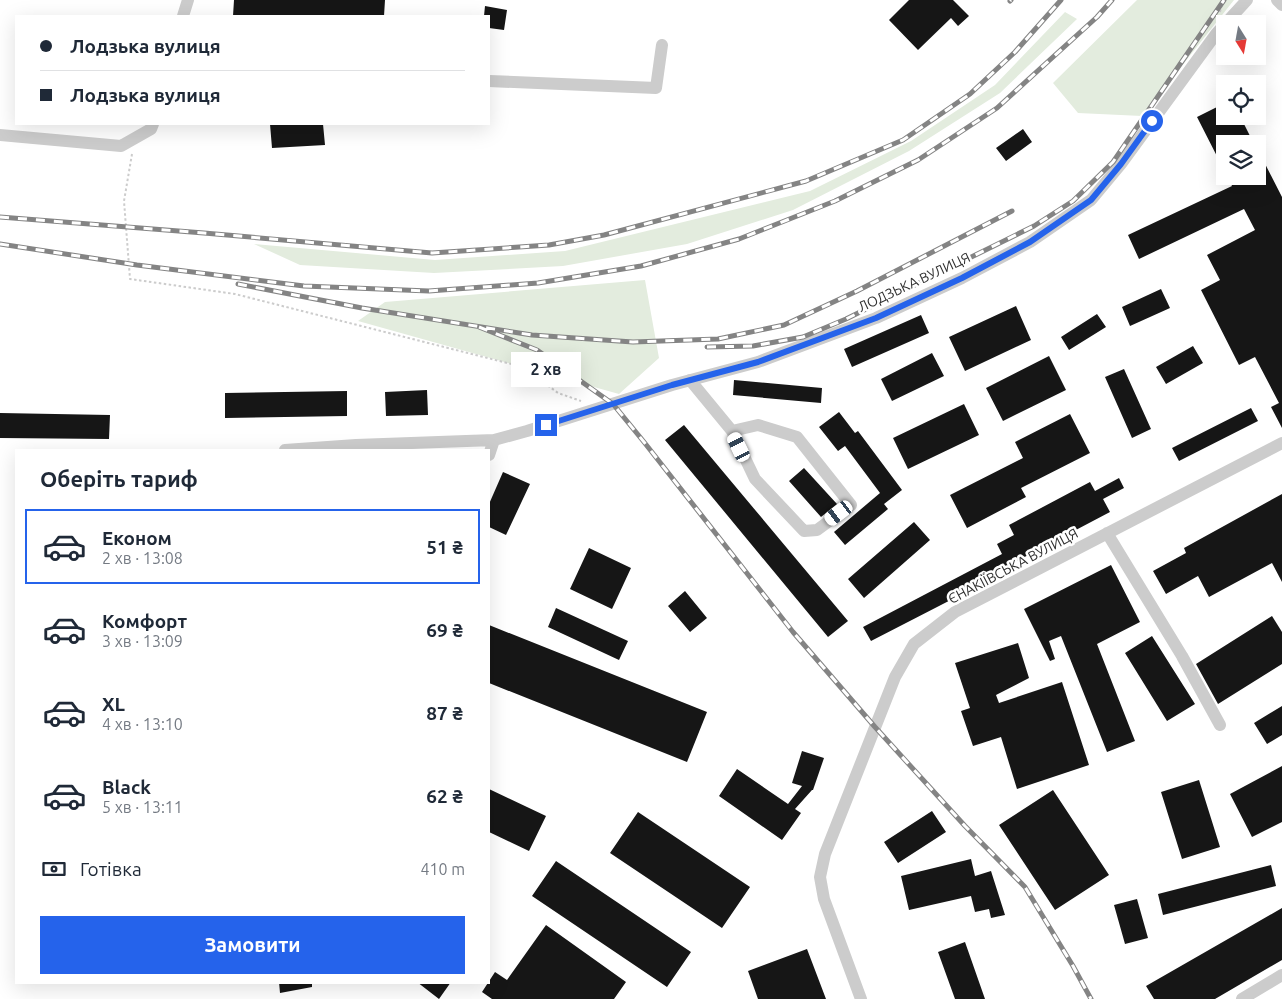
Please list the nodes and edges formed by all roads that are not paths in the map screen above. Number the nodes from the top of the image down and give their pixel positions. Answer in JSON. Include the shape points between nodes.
{"nodes":[{"id":1,"x":188,"y":0,"type":"edge"},
{"id":2,"x":1247,"y":0,"type":"edge"},
{"id":3,"x":1277,"y":0,"type":"edge"},
{"id":4,"x":1282,"y":5,"type":"edge"},
{"id":5,"x":183,"y":15,"type":"edge"},
{"id":6,"x":1233,"y":15,"type":"edge"},
{"id":7,"x":1216,"y":34,"type":"edge"},
{"id":8,"x":662,"y":45,"type":"dead end"},
{"id":9,"x":490,"y":81,"type":"edge"},
{"id":10,"x":152,"y":126,"type":"edge"},
{"id":11,"x":0,"y":135,"type":"edge"},
{"id":12,"x":690,"y":380,"type":"junction"},
{"id":13,"x":732,"y":432,"type":"junction"},
{"id":14,"x":494,"y":440,"type":"junction"},
{"id":15,"x":1282,"y":443,"type":"edge"},
{"id":16,"x":428,"y":446,"type":"edge"},
{"id":17,"x":303,"y":449,"type":"edge"},
{"id":18,"x":490,"y":452,"type":"edge"},
{"id":19,"x":1107,"y":533,"type":"junction"},
{"id":20,"x":1220,"y":725,"type":"dead end"},
{"id":21,"x":1282,"y":975,"type":"edge"},
{"id":22,"x":860,"y":999,"type":"edge"},
{"id":23,"x":1242,"y":999,"type":"edge"}],
"edges":[{"from":1,"to":5,"type":"street"},
{"from":2,"to":6,"type":"street","name":"ЛОДЗЬКА ВУЛИЦЯ"},
{"from":3,"to":4,"type":"street"},
{"from":7,"to":12,"type":"street","name":"ЛОДЗЬКА ВУЛИЦЯ","via":[[1091,200],[1030,242],[876,318],[758,362]]},
{"from":8,"to":9,"type":"street","via":[[656,88]]},
{"from":10,"to":11,"type":"street","via":[[121,146]]},
{"from":12,"to":13,"type":"street"},
{"from":12,"to":14,"type":"street","name":"ЛОДЗЬКА ВУЛИЦЯ"},
{"from":13,"to":13,"type":"street","via":[[758,425],[798,437],[850,505],[817,530],[804,531],[755,479]]},
{"from":14,"to":16,"type":"street","name":"ЛОДЗЬКА ВУЛИЦЯ"},
{"from":14,"to":18,"type":"street"},
{"from":15,"to":19,"type":"street","name":"ЄНАКІЇВСЬКА ВУЛИЦЯ"},
{"from":16,"to":17,"type":"street","name":"ЛОДЗЬКА ВУЛИЦЯ"},
{"from":19,"to":20,"type":"street"},
{"from":19,"to":22,"type":"street","name":"ЄНАКІЇВСЬКА ВУЛИЦЯ","via":[[955,612],[914,644],[895,677],[825,854],[820,877],[824,898]]},
{"from":21,"to":23,"type":"street"}]}
